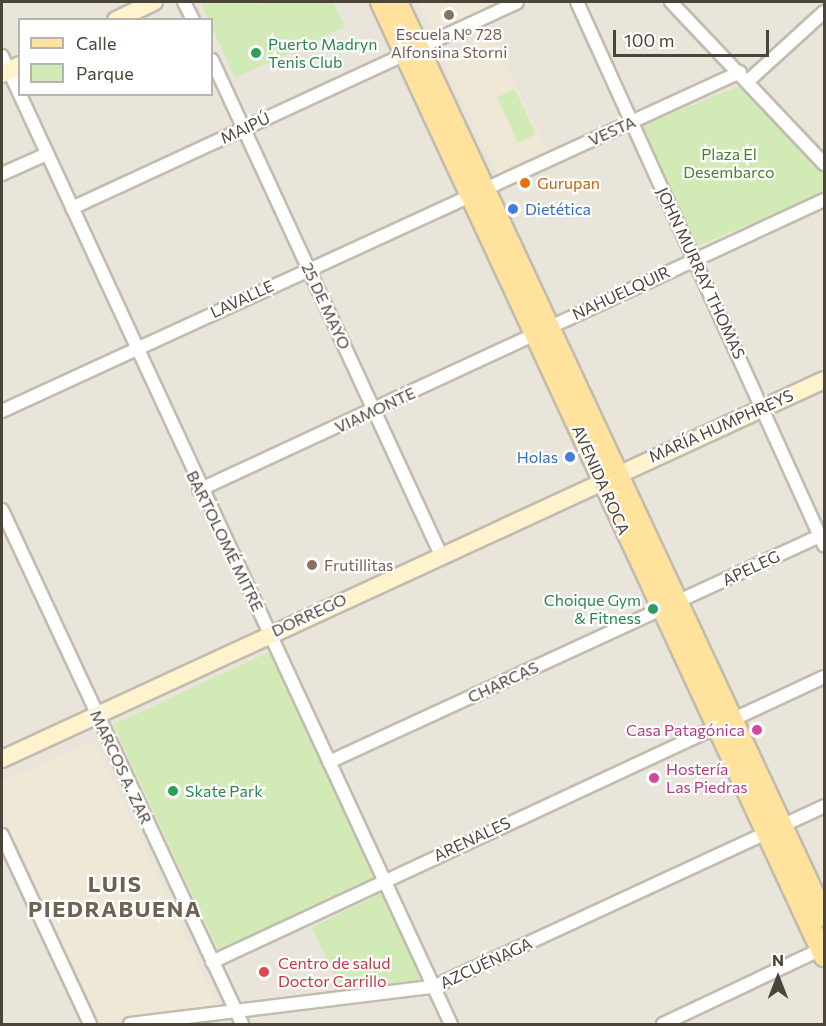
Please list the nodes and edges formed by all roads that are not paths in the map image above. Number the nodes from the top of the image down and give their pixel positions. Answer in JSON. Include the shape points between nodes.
{"nodes":[{"id":1,"x":154,"y":2,"type":"edge"},
{"id":2,"x":184,"y":2,"type":"edge"},
{"id":3,"x":381,"y":2,"type":"edge"},
{"id":4,"x":397,"y":2,"type":"edge"},
{"id":5,"x":517,"y":2,"type":"edge"},
{"id":6,"x":577,"y":2,"type":"edge"},
{"id":7,"x":671,"y":2,"type":"edge"},
{"id":8,"x":825,"y":12,"type":"edge"},
{"id":9,"x":120,"y":18,"type":"edge"},
{"id":10,"x":192,"y":18,"type":"edge"},
{"id":11,"x":412,"y":52,"type":"junction"},
{"id":12,"x":213,"y":62,"type":"edge"},
{"id":13,"x":8,"y":66,"type":"edge"},
{"id":14,"x":744,"y":77,"type":"junction"},
{"id":15,"x":18,"y":89,"type":"edge"},
{"id":16,"x":21,"y":96,"type":"edge"},
{"id":17,"x":632,"y":122,"type":"junction"},
{"id":18,"x":243,"y":128,"type":"junction"},
{"id":19,"x":47,"y":154,"type":"junction"},
{"id":20,"x":825,"y":164,"type":"edge"},
{"id":21,"x":2,"y":174,"type":"edge"},
{"id":22,"x":475,"y":190,"type":"junction"},
{"id":23,"x":825,"y":200,"type":"edge"},
{"id":24,"x":72,"y":208,"type":"junction"},
{"id":25,"x":693,"y":258,"type":"junction"},
{"id":26,"x":308,"y":268,"type":"junction"},
{"id":27,"x":542,"y":331,"type":"junction"},
{"id":28,"x":135,"y":350,"type":"junction"},
{"id":29,"x":825,"y":380,"type":"edge"},
{"id":30,"x":762,"y":407,"type":"junction"},
{"id":31,"x":374,"y":410,"type":"junction"},
{"id":32,"x":2,"y":411,"type":"edge"},
{"id":33,"x":609,"y":476,"type":"junction"},
{"id":34,"x":199,"y":490,"type":"junction"},
{"id":35,"x":2,"y":510,"type":"edge"},
{"id":36,"x":823,"y":539,"type":"edge"},
{"id":37,"x":440,"y":553,"type":"junction"},
{"id":38,"x":669,"y":606,"type":"junction"},
{"id":39,"x":270,"y":633,"type":"junction"},
{"id":40,"x":825,"y":677,"type":"edge"},
{"id":41,"x":97,"y":715,"type":"junction"},
{"id":42,"x":724,"y":723,"type":"junction"},
{"id":43,"x":2,"y":759,"type":"edge"},
{"id":44,"x":329,"y":762,"type":"junction"},
{"id":45,"x":825,"y":806,"type":"edge"},
{"id":46,"x":775,"y":830,"type":"junction"},
{"id":47,"x":2,"y":835,"type":"edge"},
{"id":48,"x":383,"y":880,"type":"junction"},
{"id":49,"x":825,"y":916,"type":"edge"},
{"id":50,"x":824,"y":951,"type":"edge"},
{"id":51,"x":212,"y":962,"type":"junction"},
{"id":52,"x":433,"y":987,"type":"junction"},
{"id":53,"x":236,"y":1012,"type":"junction"},
{"id":54,"x":90,"y":1024,"type":"edge"},
{"id":55,"x":130,"y":1024,"type":"edge"},
{"id":56,"x":242,"y":1024,"type":"edge"},
{"id":57,"x":451,"y":1024,"type":"edge"},
{"id":58,"x":663,"y":1024,"type":"edge"}],
"edges":[{"from":1,"to":9,"type":"main road"},
{"from":2,"to":10,"type":"street"},
{"from":3,"to":11,"type":"main road","name":"AVENIDA ROCA"},
{"from":4,"to":11,"type":"main road","name":"AVENIDA ROCA"},
{"from":5,"to":11,"type":"street","name":"MAIPÚ"},
{"from":6,"to":17,"type":"street","name":"JOHN MURRAY THOMAS"},
{"from":7,"to":14,"type":"street"},
{"from":8,"to":14,"type":"street","name":"VESTA"},
{"from":11,"to":18,"type":"street","name":"MAIPÚ"},
{"from":11,"to":22,"type":"main road","name":"AVENIDA ROCA"},
{"from":12,"to":18,"type":"street","name":"25 DE MAYO"},
{"from":13,"to":15,"type":"street","name":"BARTOLOMÉ MITRE"},
{"from":14,"to":17,"type":"street","name":"VESTA"},
{"from":14,"to":20,"type":"street"},
{"from":16,"to":19,"type":"street","name":"BARTOLOMÉ MITRE"},
{"from":17,"to":22,"type":"street","name":"VESTA"},
{"from":17,"to":25,"type":"street","name":"JOHN MURRAY THOMAS"},
{"from":18,"to":24,"type":"street","name":"MAIPÚ"},
{"from":18,"to":26,"type":"street","name":"25 DE MAYO"},
{"from":19,"to":21,"type":"street"},
{"from":19,"to":24,"type":"street","name":"BARTOLOMÉ MITRE"},
{"from":22,"to":26,"type":"street","name":"LAVALLE"},
{"from":22,"to":27,"type":"main road","name":"AVENIDA ROCA"},
{"from":23,"to":25,"type":"street","name":"NAHUELQUIR"},
{"from":24,"to":28,"type":"street","name":"BARTOLOMÉ MITRE"},
{"from":25,"to":27,"type":"street","name":"NAHUELQUIR"},
{"from":25,"to":30,"type":"street","name":"JOHN MURRAY THOMAS"},
{"from":26,"to":28,"type":"street","name":"LAVALLE"},
{"from":26,"to":31,"type":"street","name":"25 DE MAYO"},
{"from":27,"to":31,"type":"street","name":"VIAMONTE"},
{"from":27,"to":33,"type":"main road","name":"AVENIDA ROCA"},
{"from":28,"to":32,"type":"street","name":"LAVALLE"},
{"from":28,"to":34,"type":"street","name":"BARTOLOMÉ MITRE"},
{"from":29,"to":30,"type":"main road","name":"MARÍA HUMPHREYS"},
{"from":30,"to":33,"type":"main road","name":"MARÍA HUMPHREYS"},
{"from":30,"to":36,"type":"street","name":"JOHN MURRAY THOMAS"},
{"from":31,"to":34,"type":"street","name":"VIAMONTE"},
{"from":31,"to":37,"type":"street","name":"25 DE MAYO"},
{"from":33,"to":37,"type":"main road","name":"DORREGO"},
{"from":33,"to":38,"type":"main road","name":"AVENIDA ROCA"},
{"from":34,"to":39,"type":"street","name":"BARTOLOMÉ MITRE"},
{"from":35,"to":41,"type":"street","name":"MARCOS A. ZAR"},
{"from":36,"to":38,"type":"street","name":"APELEG"},
{"from":37,"to":39,"type":"main road","name":"DORREGO"},
{"from":38,"to":42,"type":"main road","name":"AVENIDA ROCA"},
{"from":38,"to":44,"type":"street","name":"CHARCAS"},
{"from":39,"to":41,"type":"main road","name":"DORREGO"},
{"from":39,"to":44,"type":"street","name":"BARTOLOMÉ MITRE"},
{"from":40,"to":42,"type":"street","name":"ARENALES"},
{"from":41,"to":43,"type":"main road","name":"DORREGO"},
{"from":41,"to":51,"type":"street","name":"MARCOS A. ZAR"},
{"from":42,"to":46,"type":"main road","name":"AVENIDA ROCA"},
{"from":42,"to":48,"type":"street","name":"ARENALES"},
{"from":44,"to":48,"type":"street","name":"BARTOLOMÉ MITRE"},
{"from":45,"to":46,"type":"street","name":"AZCUÉNAGA"},
{"from":46,"to":49,"type":"main road","name":"AVENIDA ROCA"},
{"from":46,"to":50,"type":"main road","name":"AVENIDA ROCA"},
{"from":46,"to":52,"type":"street","name":"AZCUÉNAGA"},
{"from":47,"to":54,"type":"street"},
{"from":48,"to":51,"type":"street","name":"ARENALES"},
{"from":48,"to":52,"type":"street","name":"BARTOLOMÉ MITRE"},
{"from":50,"to":58,"type":"street"},
{"from":51,"to":53,"type":"street","name":"MARCOS A. ZAR"},
{"from":52,"to":53,"type":"street","name":"AZCUÉNAGA"},
{"from":52,"to":57,"type":"street","name":"BARTOLOMÉ MITRE"},
{"from":53,"to":55,"type":"street","name":"AZCUÉNAGA"},
{"from":53,"to":56,"type":"street","name":"MARCOS A. ZAR"}]}
